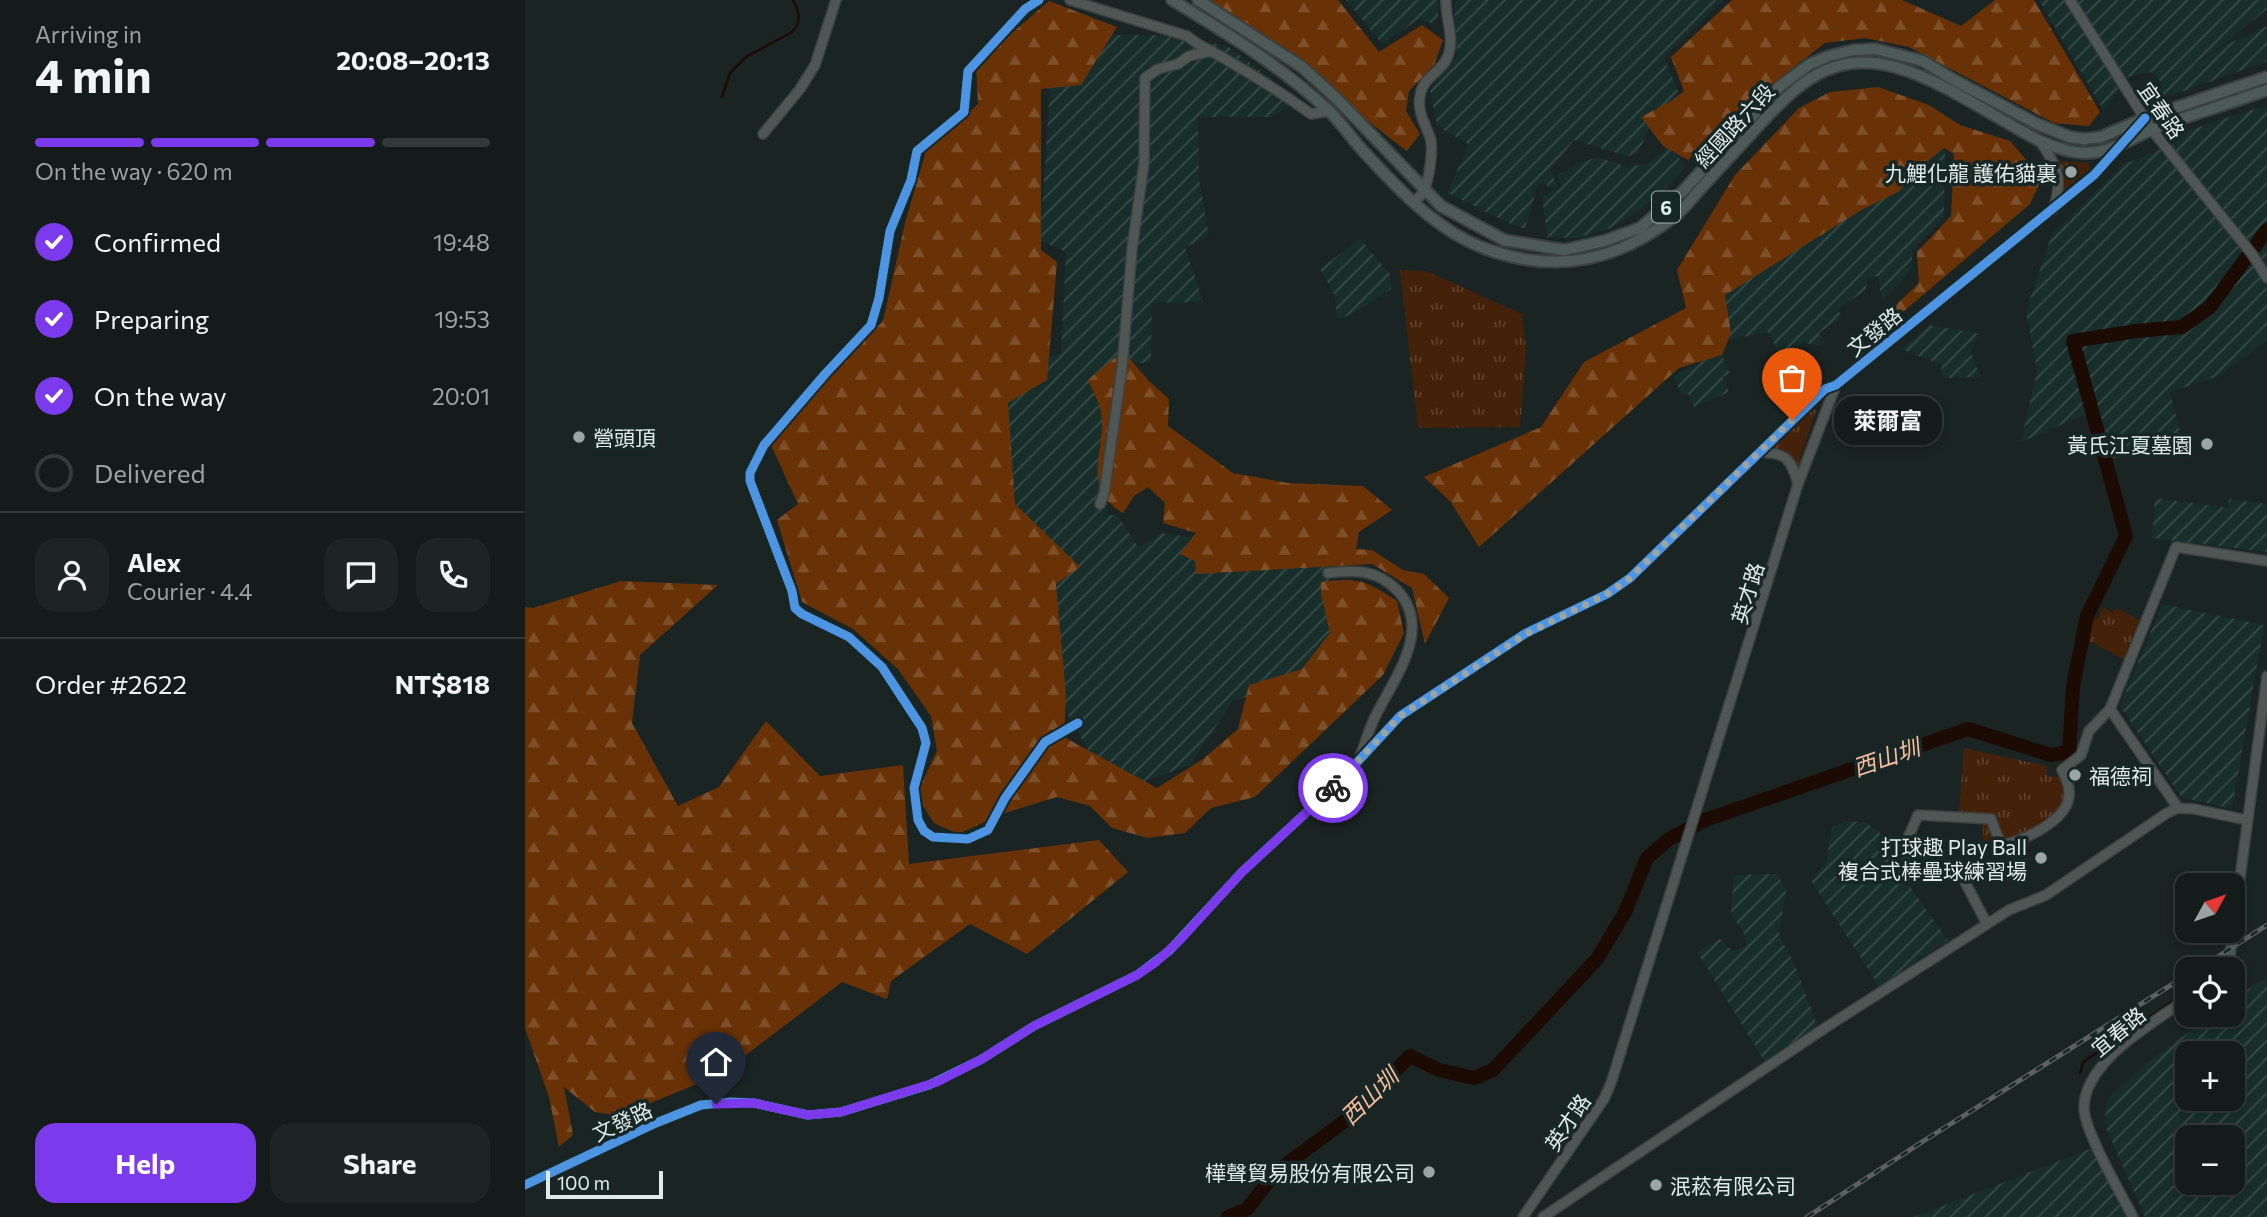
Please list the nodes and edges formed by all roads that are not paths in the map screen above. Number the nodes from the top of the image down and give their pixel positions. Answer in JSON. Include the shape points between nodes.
{"nodes":[{"id":1,"x":836,"y":0,"type":"edge"},
{"id":2,"x":1039,"y":0,"type":"edge"},
{"id":3,"x":1070,"y":0,"type":"edge"},
{"id":4,"x":1172,"y":0,"type":"edge"},
{"id":5,"x":1198,"y":0,"type":"edge"},
{"id":6,"x":1446,"y":0,"type":"edge"},
{"id":7,"x":2070,"y":0,"type":"edge"},
{"id":8,"x":1212,"y":51,"type":"junction"},
{"id":9,"x":1917,"y":59,"type":"junction"},
{"id":10,"x":1914,"y":72,"type":"junction"},
{"id":11,"x":2267,"y":77,"type":"edge"},
{"id":12,"x":2267,"y":90,"type":"edge"},
{"id":13,"x":1340,"y":102,"type":"junction"},
{"id":14,"x":1330,"y":111,"type":"junction"},
{"id":15,"x":2145,"y":118,"type":"junction"},
{"id":16,"x":2152,"y":130,"type":"junction"},
{"id":17,"x":763,"y":134,"type":"dead end"},
{"id":18,"x":2040,"y":141,"type":"junction"},
{"id":19,"x":2117,"y":147,"type":"junction"},
{"id":20,"x":1424,"y":190,"type":"junction"},
{"id":21,"x":1414,"y":203,"type":"junction"},
{"id":22,"x":2053,"y":210,"type":"junction"},
{"id":23,"x":2267,"y":278,"type":"edge"},
{"id":24,"x":1836,"y":384,"type":"junction"},
{"id":25,"x":1759,"y":452,"type":"junction"},
{"id":26,"x":1798,"y":484,"type":"junction"},
{"id":27,"x":1100,"y":504,"type":"dead end"},
{"id":28,"x":2267,"y":561,"type":"edge"},
{"id":29,"x":1328,"y":573,"type":"dead end"},
{"id":30,"x":2267,"y":676,"type":"edge"},
{"id":31,"x":2111,"y":709,"type":"junction"},
{"id":32,"x":1078,"y":723,"type":"dead end"},
{"id":33,"x":1358,"y":762,"type":"junction"},
{"id":34,"x":2178,"y":808,"type":"junction"},
{"id":35,"x":2247,"y":820,"type":"junction"},
{"id":36,"x":2240,"y":873,"type":"edge"},
{"id":37,"x":1987,"y":924,"type":"junction"},
{"id":38,"x":2175,"y":1008,"type":"edge"},
{"id":39,"x":525,"y":1185,"type":"edge"},
{"id":40,"x":1523,"y":1217,"type":"edge"},
{"id":41,"x":1543,"y":1217,"type":"edge"},
{"id":42,"x":2133,"y":1217,"type":"edge"}],
"edges":[{"from":1,"to":17,"type":"street","via":[[815,65]]},
{"from":2,"to":32,"type":"street","via":[[1025,9],[968,71],[964,112],[916,151],[911,180],[890,231],[871,325],[764,445],[750,481],[795,608],[849,637],[882,667],[922,729],[926,743],[913,788],[924,831],[933,837],[968,838],[988,830],[1045,742]]},
{"from":3,"to":8,"type":"street","via":[[1187,36]]},
{"from":4,"to":14,"type":"main road","name":"經國路六段","number":"6","via":[[1283,71]]},
{"from":5,"to":13,"type":"main road","name":"經國路六段","number":"6","via":[[1302,67]]},
{"from":6,"to":20,"type":"street","via":[[1450,51],[1443,65],[1425,81],[1419,100],[1431,143]]},
{"from":7,"to":15,"type":"street","name":"宜春路"},
{"from":8,"to":14,"type":"street","via":[[1311,114]]},
{"from":8,"to":27,"type":"street","via":[[1189,56],[1145,78],[1144,163],[1122,368]]},
{"from":9,"to":10,"type":"main road"},
{"from":9,"to":15,"type":"main road","name":"經國路六段","number":"6","via":[[2070,137],[2101,136]]},
{"from":9,"to":20,"type":"main road","name":"經國路六段","number":"6","via":[[1876,49],[1854,50],[1810,64],[1779,87],[1659,213],[1640,228],[1604,242],[1564,250],[1504,240],[1441,206]]},
{"from":10,"to":18,"type":"main road","name":"經國路六段","number":"6"},
{"from":10,"to":21,"type":"main road","name":"經國路六段","number":"6","via":[[1875,63],[1840,64],[1802,82],[1678,214],[1639,240],[1597,257],[1544,263],[1487,250]]},
{"from":11,"to":15,"type":"main road","number":"6"},
{"from":12,"to":16,"type":"main road","number":"6"},
{"from":13,"to":14,"type":"main road"},
{"from":13,"to":20,"type":"main road","name":"經國路六段","number":"6"},
{"from":14,"to":21,"type":"main road","name":"經國路六段","number":"6"},
{"from":15,"to":16,"type":"street","name":"宜春路"},
{"from":15,"to":19,"type":"street","name":"文發路"},
{"from":16,"to":19,"type":"main road","number":"6"},
{"from":16,"to":23,"type":"street","name":"宜春路"},
{"from":18,"to":19,"type":"main road","name":"經國路六段","number":"6","via":[[2078,153]]},
{"from":18,"to":22,"type":"street","via":[[2060,180]]},
{"from":19,"to":22,"type":"street","name":"文發路"},
{"from":20,"to":21,"type":"street"},
{"from":22,"to":24,"type":"street","name":"文發路"},
{"from":24,"to":25,"type":"street","name":"文發路","via":[[1825,389]]},
{"from":24,"to":26,"type":"street","name":"英才路"},
{"from":25,"to":26,"type":"street","via":[[1773,452],[1789,460]]},
{"from":25,"to":33,"type":"street","name":"文發路","via":[[1630,578],[1526,634],[1400,716]]},
{"from":26,"to":40,"type":"street","name":"英才路","via":[[1611,1083]]},
{"from":28,"to":31,"type":"street","via":[[2176,547]]},
{"from":29,"to":33,"type":"street","via":[[1356,570],[1388,581],[1406,600],[1413,622],[1411,644]]},
{"from":30,"to":35,"type":"street"},
{"from":31,"to":34,"type":"street"},
{"from":31,"to":37,"type":"street","via":[[2089,731],[2081,755],[2062,770],[2070,792],[2067,803],[2037,831],[2001,845],[1991,819],[1918,815],[1903,847],[1910,869],[1963,872]]},
{"from":33,"to":39,"type":"street","name":"文發路","via":[[1156,962],[937,1082],[841,1112],[808,1115],[754,1103],[701,1105]]},
{"from":34,"to":35,"type":"street"},
{"from":34,"to":37,"type":"street","via":[[2046,895]]},
{"from":35,"to":36,"type":"street"},
{"from":37,"to":41,"type":"street"},
{"from":38,"to":42,"type":"street","name":"宜春路","via":[[2123,1045],[2097,1073],[2084,1109],[2089,1130]]}]}
